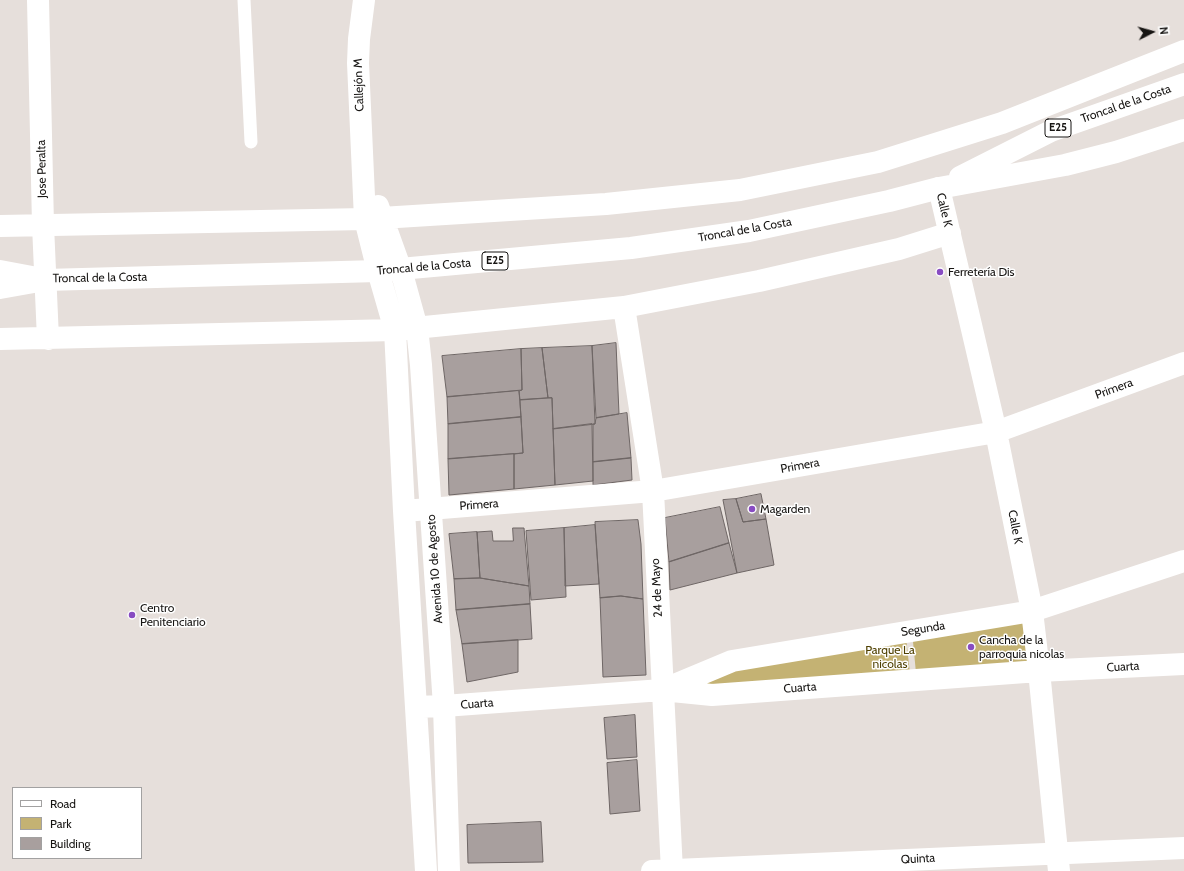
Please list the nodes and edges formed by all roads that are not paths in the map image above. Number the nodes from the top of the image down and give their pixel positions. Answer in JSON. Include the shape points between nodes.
{"nodes":[{"id":1,"x":38,"y":0,"type":"edge"},
{"id":2,"x":244,"y":0,"type":"edge"},
{"id":3,"x":364,"y":0,"type":"edge"},
{"id":4,"x":1184,"y":51,"type":"edge"},
{"id":5,"x":1184,"y":84,"type":"edge"},
{"id":6,"x":1002,"y":124,"type":"junction"},
{"id":7,"x":1184,"y":130,"type":"edge"},
{"id":8,"x":250,"y":142,"type":"dead end"},
{"id":9,"x":1012,"y":150,"type":"junction"},
{"id":10,"x":939,"y":188,"type":"junction"},
{"id":11,"x":374,"y":219,"type":"junction"},
{"id":12,"x":43,"y":225,"type":"junction"},
{"id":13,"x":0,"y":226,"type":"edge"},
{"id":14,"x":950,"y":233,"type":"junction"},
{"id":15,"x":401,"y":270,"type":"junction"},
{"id":16,"x":378,"y":271,"type":"junction"},
{"id":17,"x":0,"y":272,"type":"edge"},
{"id":18,"x":45,"y":280,"type":"junction"},
{"id":19,"x":0,"y":288,"type":"edge"},
{"id":20,"x":624,"y":308,"type":"junction"},
{"id":21,"x":416,"y":328,"type":"junction"},
{"id":22,"x":395,"y":330,"type":"junction"},
{"id":23,"x":48,"y":338,"type":"junction"},
{"id":24,"x":0,"y":339,"type":"edge"},
{"id":25,"x":1184,"y":363,"type":"edge"},
{"id":26,"x":996,"y":432,"type":"junction"},
{"id":27,"x":653,"y":491,"type":"junction"},
{"id":28,"x":430,"y":509,"type":"junction"},
{"id":29,"x":404,"y":511,"type":"junction"},
{"id":30,"x":1184,"y":561,"type":"edge"},
{"id":31,"x":1032,"y":611,"type":"junction"},
{"id":32,"x":1184,"y":664,"type":"edge"},
{"id":33,"x":1039,"y":671,"type":"junction"},
{"id":34,"x":662,"y":690,"type":"junction"},
{"id":35,"x":444,"y":706,"type":"junction"},
{"id":36,"x":416,"y":707,"type":"junction"},
{"id":37,"x":1184,"y":848,"type":"edge"},
{"id":38,"x":1058,"y":862,"type":"edge"},
{"id":39,"x":426,"y":871,"type":"edge"},
{"id":40,"x":449,"y":871,"type":"edge"},
{"id":41,"x":665,"y":871,"type":"edge"}],
"edges":[{"from":1,"to":12,"type":"main road","name":"Jose Peralta"},
{"from":2,"to":8,"type":"lane"},
{"from":3,"to":11,"type":"main road","name":"Callejón M","via":[[358,63],[363,170]]},
{"from":4,"to":6,"type":"main road"},
{"from":5,"to":9,"type":"main road","name":"Troncal de la Costa","number":"E25","via":[[1051,130]]},
{"from":6,"to":9,"type":"main road"},
{"from":6,"to":11,"type":"main road","via":[[878,162],[740,190],[606,204]]},
{"from":7,"to":10,"type":"main road","name":"Troncal de la Costa","number":"E25","via":[[1065,165]]},
{"from":9,"to":10,"type":"main road","name":"Troncal de la Costa","number":"E25"},
{"from":10,"to":14,"type":"main road","name":"Calle K"},
{"from":10,"to":15,"type":"main road","name":"Troncal de la Costa","number":"E25","via":[[749,231],[631,248]]},
{"from":11,"to":12,"type":"main road"},
{"from":11,"to":15,"type":"main road","name":"Callejón M"},
{"from":11,"to":16,"type":"main road","name":"Callejón M"},
{"from":12,"to":13,"type":"main road"},
{"from":12,"to":18,"type":"main road","name":"Jose Peralta"},
{"from":14,"to":20,"type":"main road","via":[[891,251]]},
{"from":14,"to":26,"type":"main road","name":"Calle K"},
{"from":15,"to":16,"type":"main road","name":"Troncal de la Costa","number":"E25"},
{"from":15,"to":21,"type":"main road","name":"Avenida 10 de Agosto"},
{"from":16,"to":18,"type":"main road","name":"Troncal de la Costa","number":"E25"},
{"from":16,"to":22,"type":"main road"},
{"from":17,"to":18,"type":"main road","name":"Troncal de la Costa","number":"E25"},
{"from":18,"to":19,"type":"main road","name":"Troncal de la Costa","number":"E25"},
{"from":18,"to":23,"type":"main road","name":"Jose Peralta"},
{"from":20,"to":21,"type":"main road"},
{"from":20,"to":27,"type":"main road","name":"24 de Mayo"},
{"from":21,"to":22,"type":"main road"},
{"from":21,"to":28,"type":"main road","name":"Avenida 10 de Agosto","via":[[421,366]]},
{"from":22,"to":23,"type":"main road"},
{"from":22,"to":29,"type":"main road"},
{"from":23,"to":24,"type":"main road"},
{"from":25,"to":26,"type":"main road","name":"Primera"},
{"from":26,"to":27,"type":"main road","name":"Primera"},
{"from":26,"to":31,"type":"main road","name":"Calle K"},
{"from":27,"to":28,"type":"main road","name":"Primera"},
{"from":27,"to":34,"type":"main road","name":"24 de Mayo"},
{"from":28,"to":29,"type":"main road","name":"Primera"},
{"from":28,"to":35,"type":"main road","name":"Avenida 10 de Agosto"},
{"from":29,"to":36,"type":"main road"},
{"from":30,"to":31,"type":"main road","name":"Segunda"},
{"from":31,"to":33,"type":"main road","name":"Calle K"},
{"from":31,"to":34,"type":"main road","name":"Segunda","via":[[732,661]]},
{"from":32,"to":33,"type":"main road","name":"Cuarta"},
{"from":33,"to":34,"type":"main road","name":"Cuarta","via":[[712,695]]},
{"from":33,"to":38,"type":"main road","name":"Calle K"},
{"from":34,"to":35,"type":"main road","name":"Cuarta"},
{"from":34,"to":41,"type":"main road","name":"24 de Mayo"},
{"from":35,"to":36,"type":"main road","name":"Cuarta"},
{"from":35,"to":40,"type":"main road","name":"Avenida 10 de Agosto"},
{"from":36,"to":39,"type":"main road"},
{"from":37,"to":38,"type":"main road","name":"Quinta"},
{"from":38,"to":41,"type":"main road","name":"Quinta"}]}
